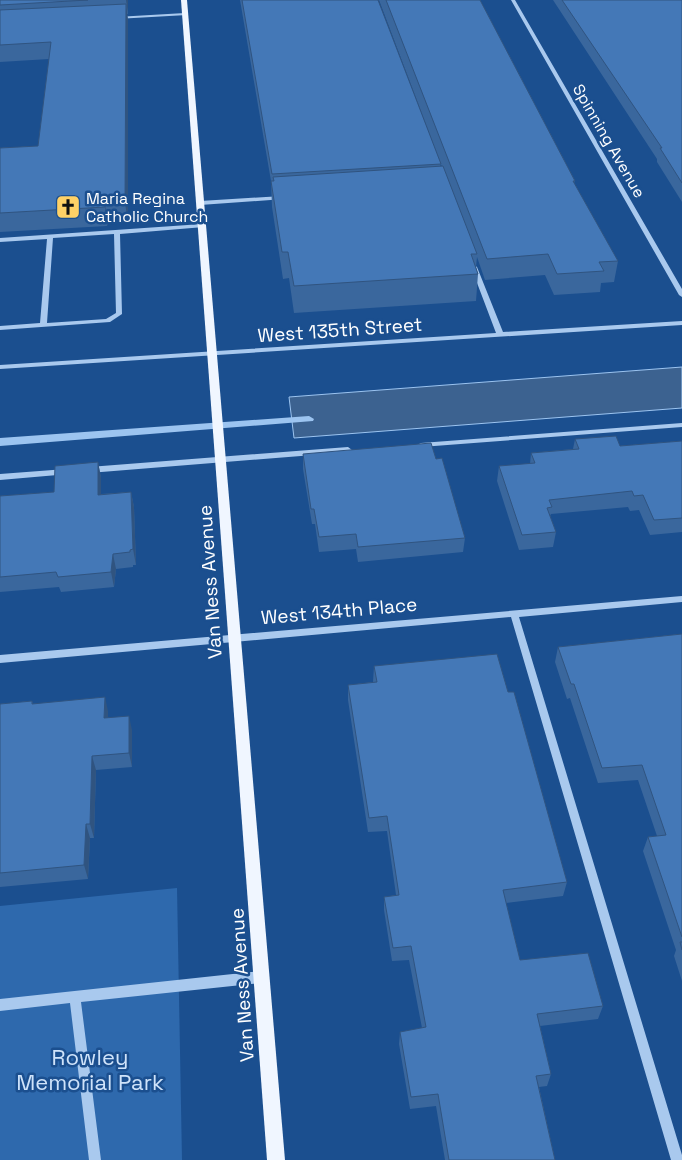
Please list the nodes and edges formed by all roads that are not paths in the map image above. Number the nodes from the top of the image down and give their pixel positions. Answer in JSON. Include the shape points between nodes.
{"nodes":[{"id":1,"x":184,"y":0,"type":"edge"},
{"id":2,"x":513,"y":0,"type":"edge"},
{"id":3,"x":185,"y":14,"type":"junction"},
{"id":4,"x":111,"y":18,"type":"edge"},
{"id":5,"x":288,"y":198,"type":"edge"},
{"id":6,"x":200,"y":203,"type":"junction"},
{"id":7,"x":202,"y":226,"type":"junction"},
{"id":8,"x":117,"y":232,"type":"junction"},
{"id":9,"x":50,"y":236,"type":"junction"},
{"id":10,"x":0,"y":240,"type":"edge"},
{"id":11,"x":472,"y":262,"type":"edge"},
{"id":12,"x":682,"y":295,"type":"edge"},
{"id":13,"x":682,"y":323,"type":"edge"},
{"id":14,"x":44,"y":325,"type":"junction"},
{"id":15,"x":0,"y":328,"type":"edge"},
{"id":16,"x":500,"y":336,"type":"junction"},
{"id":17,"x":212,"y":355,"type":"junction"},
{"id":18,"x":0,"y":367,"type":"edge"},
{"id":19,"x":682,"y":425,"type":"edge"},
{"id":20,"x":407,"y":446,"type":"edge"},
{"id":21,"x":358,"y":450,"type":"edge"},
{"id":22,"x":221,"y":460,"type":"junction"},
{"id":23,"x":0,"y":477,"type":"edge"},
{"id":24,"x":682,"y":599,"type":"edge"},
{"id":25,"x":514,"y":614,"type":"junction"},
{"id":26,"x":235,"y":637,"type":"junction"},
{"id":27,"x":0,"y":659,"type":"edge"},
{"id":28,"x":261,"y":977,"type":"junction"},
{"id":29,"x":75,"y":997,"type":"junction"},
{"id":30,"x":0,"y":1005,"type":"edge"},
{"id":31,"x":95,"y":1160,"type":"edge"},
{"id":32,"x":276,"y":1160,"type":"edge"},
{"id":33,"x":677,"y":1160,"type":"edge"}],
"edges":[{"from":1,"to":3,"type":"main road","name":"Van Ness Avenue"},
{"from":2,"to":12,"type":"street","name":"Spinning Avenue"},
{"from":3,"to":4,"type":"street"},
{"from":3,"to":6,"type":"main road","name":"Van Ness Avenue"},
{"from":5,"to":6,"type":"street"},
{"from":6,"to":7,"type":"main road","name":"Van Ness Avenue"},
{"from":7,"to":8,"type":"street"},
{"from":7,"to":17,"type":"main road","name":"Van Ness Avenue"},
{"from":8,"to":9,"type":"street"},
{"from":8,"to":14,"type":"street","via":[[119,314],[108,321]]},
{"from":9,"to":10,"type":"street"},
{"from":9,"to":14,"type":"street"},
{"from":11,"to":16,"type":"street"},
{"from":13,"to":16,"type":"street","name":"West 135th Street"},
{"from":14,"to":15,"type":"street"},
{"from":16,"to":17,"type":"street","name":"West 135th Street"},
{"from":17,"to":18,"type":"street","name":"West 135th Street"},
{"from":17,"to":22,"type":"main road","name":"Van Ness Avenue"},
{"from":19,"to":20,"type":"street"},
{"from":21,"to":22,"type":"street"},
{"from":22,"to":23,"type":"street"},
{"from":22,"to":26,"type":"main road","name":"Van Ness Avenue"},
{"from":24,"to":25,"type":"street","name":"West 134th Place"},
{"from":25,"to":26,"type":"street","name":"West 134th Place"},
{"from":25,"to":33,"type":"street"},
{"from":26,"to":27,"type":"street","name":"West 134th Place"},
{"from":26,"to":28,"type":"main road","name":"Van Ness Avenue"},
{"from":28,"to":29,"type":"street"},
{"from":28,"to":32,"type":"main road","name":"Van Ness Avenue"},
{"from":29,"to":30,"type":"street"},
{"from":29,"to":31,"type":"street"}]}
